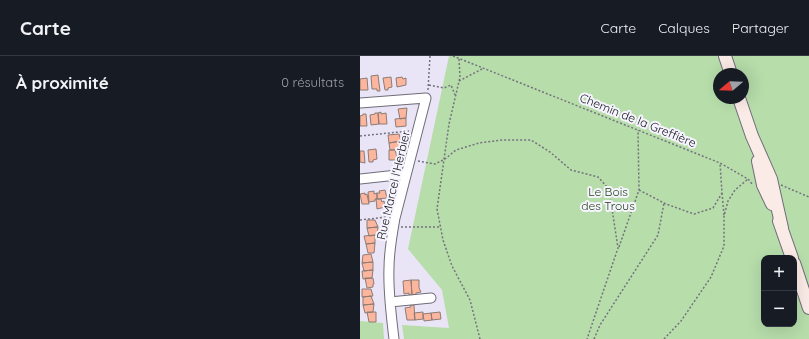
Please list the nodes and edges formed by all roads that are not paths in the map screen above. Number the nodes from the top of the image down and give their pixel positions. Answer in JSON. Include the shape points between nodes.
{"nodes":[{"id":1,"x":725,"y":56,"type":"edge"},
{"id":2,"x":729,"y":68,"type":"edge"},
{"id":3,"x":360,"y":103,"type":"edge"},
{"id":4,"x":741,"y":104,"type":"edge"},
{"id":5,"x":406,"y":174,"type":"junction"},
{"id":6,"x":360,"y":179,"type":"edge"},
{"id":7,"x":791,"y":255,"type":"edge"},
{"id":8,"x":797,"y":272,"type":"edge"},
{"id":9,"x":431,"y":298,"type":"dead end"},
{"id":10,"x":390,"y":302,"type":"junction"},
{"id":11,"x":809,"y":308,"type":"edge"},
{"id":12,"x":394,"y":339,"type":"edge"}],
"edges":[{"from":1,"to":2,"type":"main road"},
{"from":3,"to":5,"type":"street","name":"Rue Marcel l'Herbier","via":[[426,98]]},
{"from":4,"to":7,"type":"main road"},
{"from":5,"to":6,"type":"street"},
{"from":5,"to":10,"type":"street","name":"Rue Marcel l'Herbier","via":[[394,223],[389,269]]},
{"from":8,"to":11,"type":"main road"},
{"from":9,"to":10,"type":"street"},
{"from":10,"to":12,"type":"street","name":"Rue Marcel l'Herbier"}]}
